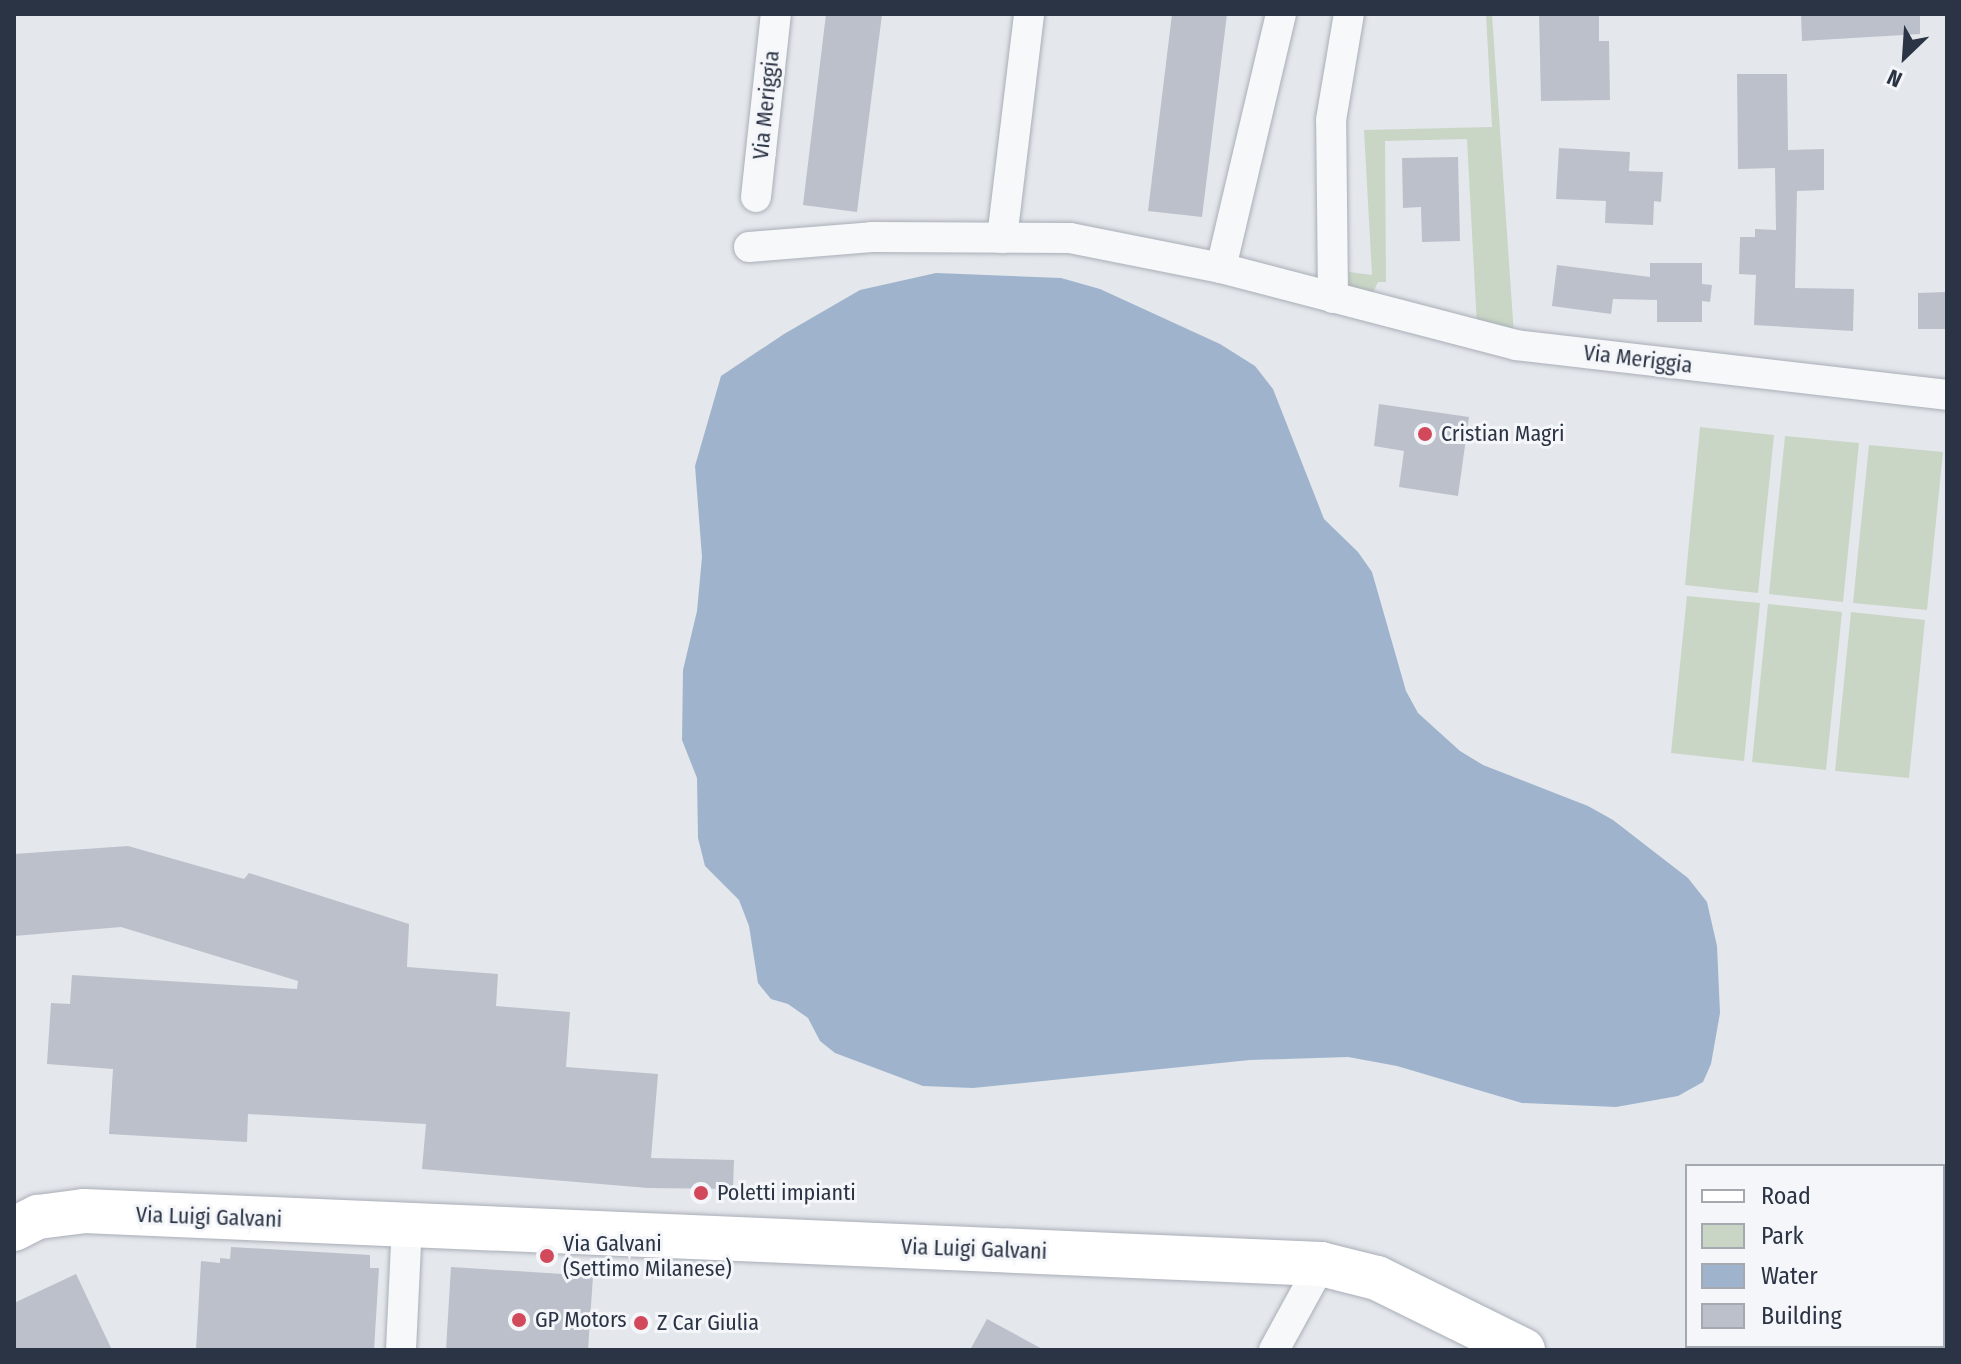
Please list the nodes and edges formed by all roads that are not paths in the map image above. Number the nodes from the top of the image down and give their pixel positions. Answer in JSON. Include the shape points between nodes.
{"nodes":[{"id":1,"x":776,"y":14,"type":"edge"},
{"id":2,"x":1029,"y":14,"type":"edge"},
{"id":3,"x":1281,"y":14,"type":"edge"},
{"id":4,"x":1349,"y":14,"type":"edge"},
{"id":5,"x":756,"y":197,"type":"dead end"},
{"id":6,"x":1002,"y":238,"type":"junction"},
{"id":7,"x":749,"y":247,"type":"dead end"},
{"id":8,"x":1221,"y":268,"type":"junction"},
{"id":9,"x":1333,"y":298,"type":"junction"},
{"id":10,"x":1947,"y":395,"type":"edge"},
{"id":11,"x":407,"y":1225,"type":"junction"},
{"id":12,"x":14,"y":1229,"type":"edge"},
{"id":13,"x":1321,"y":1264,"type":"junction"},
{"id":14,"x":401,"y":1350,"type":"edge"},
{"id":15,"x":1274,"y":1350,"type":"edge"},
{"id":16,"x":1523,"y":1350,"type":"edge"}],
"edges":[{"from":1,"to":5,"type":"street","name":"Via Meriggia"},
{"from":2,"to":6,"type":"street"},
{"from":3,"to":8,"type":"street"},
{"from":4,"to":9,"type":"street","via":[[1331,120]]},
{"from":6,"to":7,"type":"street","name":"Via Meriggia","via":[[872,237]]},
{"from":6,"to":8,"type":"street","name":"Via Meriggia","via":[[1102,242]]},
{"from":8,"to":9,"type":"street","name":"Via Meriggia"},
{"from":9,"to":10,"type":"street","name":"Via Meriggia","via":[[1516,345]]},
{"from":11,"to":12,"type":"street","name":"Via Luigi Galvani","via":[[84,1211],[38,1217]]},
{"from":11,"to":13,"type":"street","name":"Via Luigi Galvani"},
{"from":11,"to":14,"type":"street"},
{"from":13,"to":15,"type":"street"},
{"from":13,"to":16,"type":"street","name":"Via Luigi Galvani","via":[[1377,1278]]}]}
